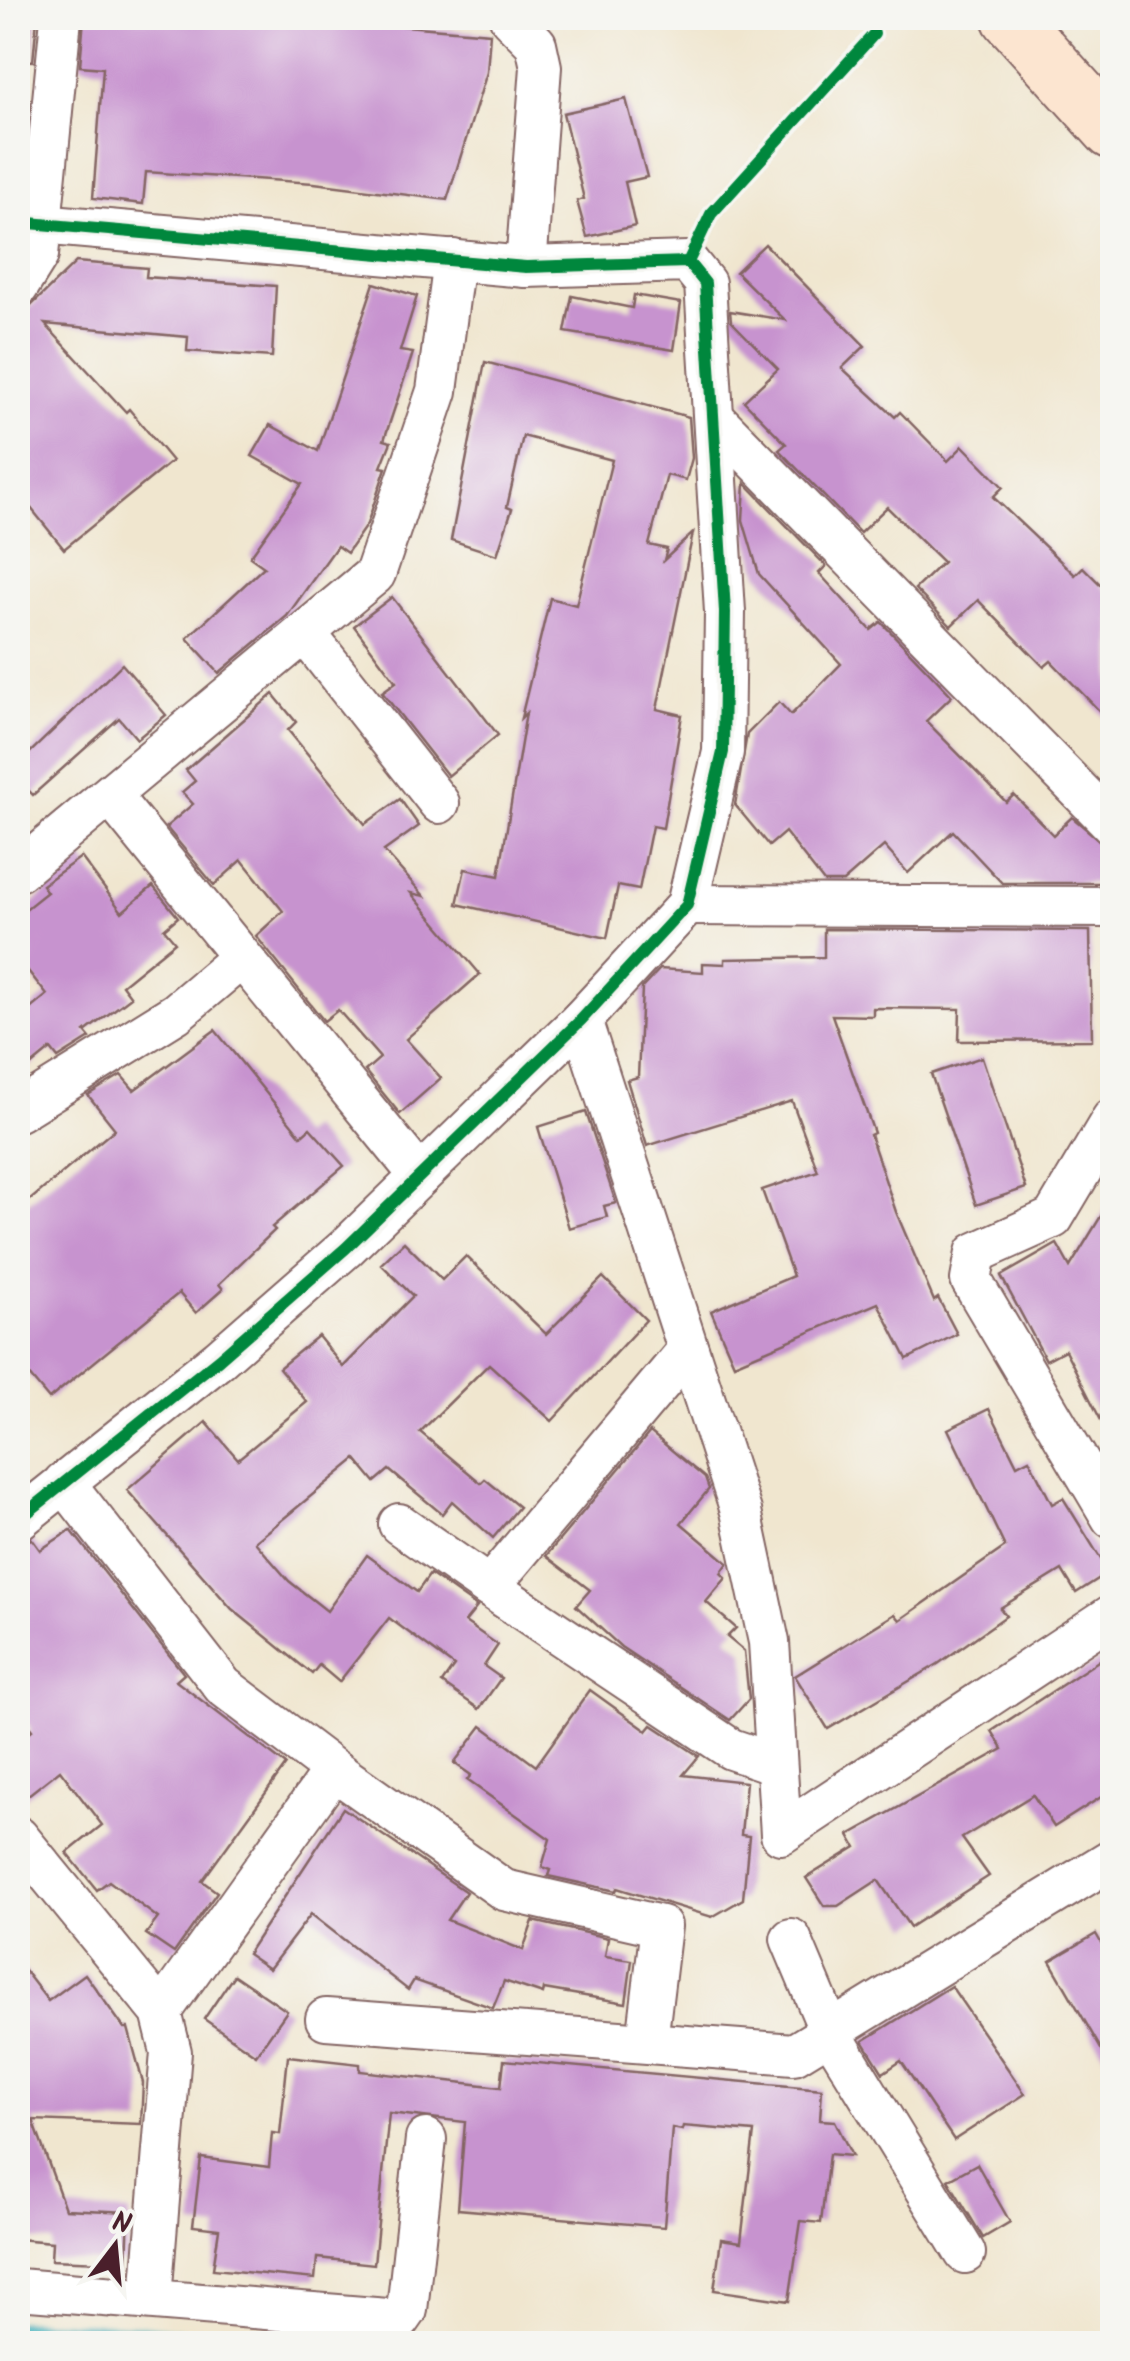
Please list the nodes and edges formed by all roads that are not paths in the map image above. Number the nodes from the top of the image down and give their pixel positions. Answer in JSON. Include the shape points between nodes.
{"nodes":[{"id":1,"x":61,"y":18,"type":"edge"},
{"id":2,"x":510,"y":18,"type":"edge"},
{"id":3,"x":1010,"y":18,"type":"edge"},
{"id":4,"x":1112,"y":132,"type":"edge"},
{"id":5,"x":30,"y":223,"type":"edge"},
{"id":6,"x":454,"y":260,"type":"junction"},
{"id":7,"x":526,"y":267,"type":"junction"},
{"id":8,"x":18,"y":286,"type":"edge"},
{"id":9,"x":714,"y":418,"type":"junction"},
{"id":10,"x":306,"y":634,"type":"junction"},
{"id":11,"x":110,"y":795,"type":"junction"},
{"id":12,"x":439,"y":803,"type":"dead end"},
{"id":13,"x":1112,"y":824,"type":"edge"},
{"id":14,"x":18,"y":871,"type":"edge"},
{"id":15,"x":687,"y":905,"type":"junction"},
{"id":16,"x":1112,"y":906,"type":"edge"},
{"id":17,"x":240,"y":959,"type":"junction"},
{"id":18,"x":581,"y":1020,"type":"junction"},
{"id":19,"x":18,"y":1111,"type":"edge"},
{"id":20,"x":1112,"y":1118,"type":"edge"},
{"id":21,"x":420,"y":1176,"type":"junction"},
{"id":22,"x":688,"y":1350,"type":"junction"},
{"id":23,"x":64,"y":1482,"type":"junction"},
{"id":24,"x":1112,"y":1518,"type":"edge"},
{"id":25,"x":18,"y":1520,"type":"edge"},
{"id":26,"x":400,"y":1524,"type":"dead end"},
{"id":27,"x":489,"y":1587,"type":"junction"},
{"id":28,"x":1112,"y":1615,"type":"edge"},
{"id":29,"x":776,"y":1764,"type":"junction"},
{"id":30,"x":334,"y":1770,"type":"junction"},
{"id":31,"x":18,"y":1837,"type":"edge"},
{"id":32,"x":1112,"y":1859,"type":"edge"},
{"id":33,"x":791,"y":1939,"type":"dead end"},
{"id":34,"x":161,"y":2012,"type":"junction"},
{"id":35,"x":326,"y":2019,"type":"dead end"},
{"id":36,"x":830,"y":2032,"type":"junction"},
{"id":37,"x":647,"y":2042,"type":"junction"},
{"id":38,"x":426,"y":2138,"type":"dead end"},
{"id":39,"x":966,"y":2254,"type":"dead end"},
{"id":40,"x":18,"y":2289,"type":"edge"},
{"id":41,"x":150,"y":2298,"type":"junction"}],
"edges":[{"from":1,"to":5,"type":"street"},
{"from":2,"to":7,"type":"street","via":[[536,44],[541,67]]},
{"from":3,"to":4,"type":"street"},
{"from":5,"to":6,"type":"street"},
{"from":5,"to":8,"type":"street","via":[[38,255]]},
{"from":6,"to":7,"type":"street"},
{"from":6,"to":10,"type":"street","via":[[442,368],[383,556],[366,584]]},
{"from":7,"to":9,"type":"street","via":[[688,262],[705,284]]},
{"from":9,"to":13,"type":"street"},
{"from":9,"to":15,"type":"street","via":[[725,612],[723,752]]},
{"from":10,"to":11,"type":"street"},
{"from":10,"to":12,"type":"street"},
{"from":11,"to":14,"type":"street"},
{"from":11,"to":17,"type":"street"},
{"from":15,"to":16,"type":"street"},
{"from":15,"to":18,"type":"street"},
{"from":17,"to":19,"type":"street","via":[[176,1014]]},
{"from":17,"to":21,"type":"street"},
{"from":18,"to":21,"type":"street"},
{"from":18,"to":22,"type":"street"},
{"from":20,"to":24,"type":"street","via":[[1052,1218],[976,1253],[971,1280]]},
{"from":21,"to":23,"type":"street","via":[[233,1346]]},
{"from":22,"to":27,"type":"street"},
{"from":22,"to":29,"type":"street","via":[[740,1511],[769,1642]]},
{"from":23,"to":25,"type":"street"},
{"from":23,"to":30,"type":"street","via":[[223,1686]]},
{"from":26,"to":27,"type":"street"},
{"from":27,"to":29,"type":"street","via":[[731,1750]]},
{"from":28,"to":29,"type":"street","via":[[781,1834]]},
{"from":30,"to":34,"type":"street"},
{"from":30,"to":37,"type":"street","via":[[504,1890],[661,1926]]},
{"from":31,"to":34,"type":"street"},
{"from":32,"to":36,"type":"street"},
{"from":33,"to":36,"type":"street"},
{"from":34,"to":41,"type":"street","via":[[171,2052]]},
{"from":35,"to":37,"type":"street"},
{"from":36,"to":37,"type":"street","via":[[794,2054]]},
{"from":36,"to":39,"type":"street"},
{"from":38,"to":41,"type":"street","via":[[407,2310],[400,2320]]},
{"from":40,"to":41,"type":"street"}]}
